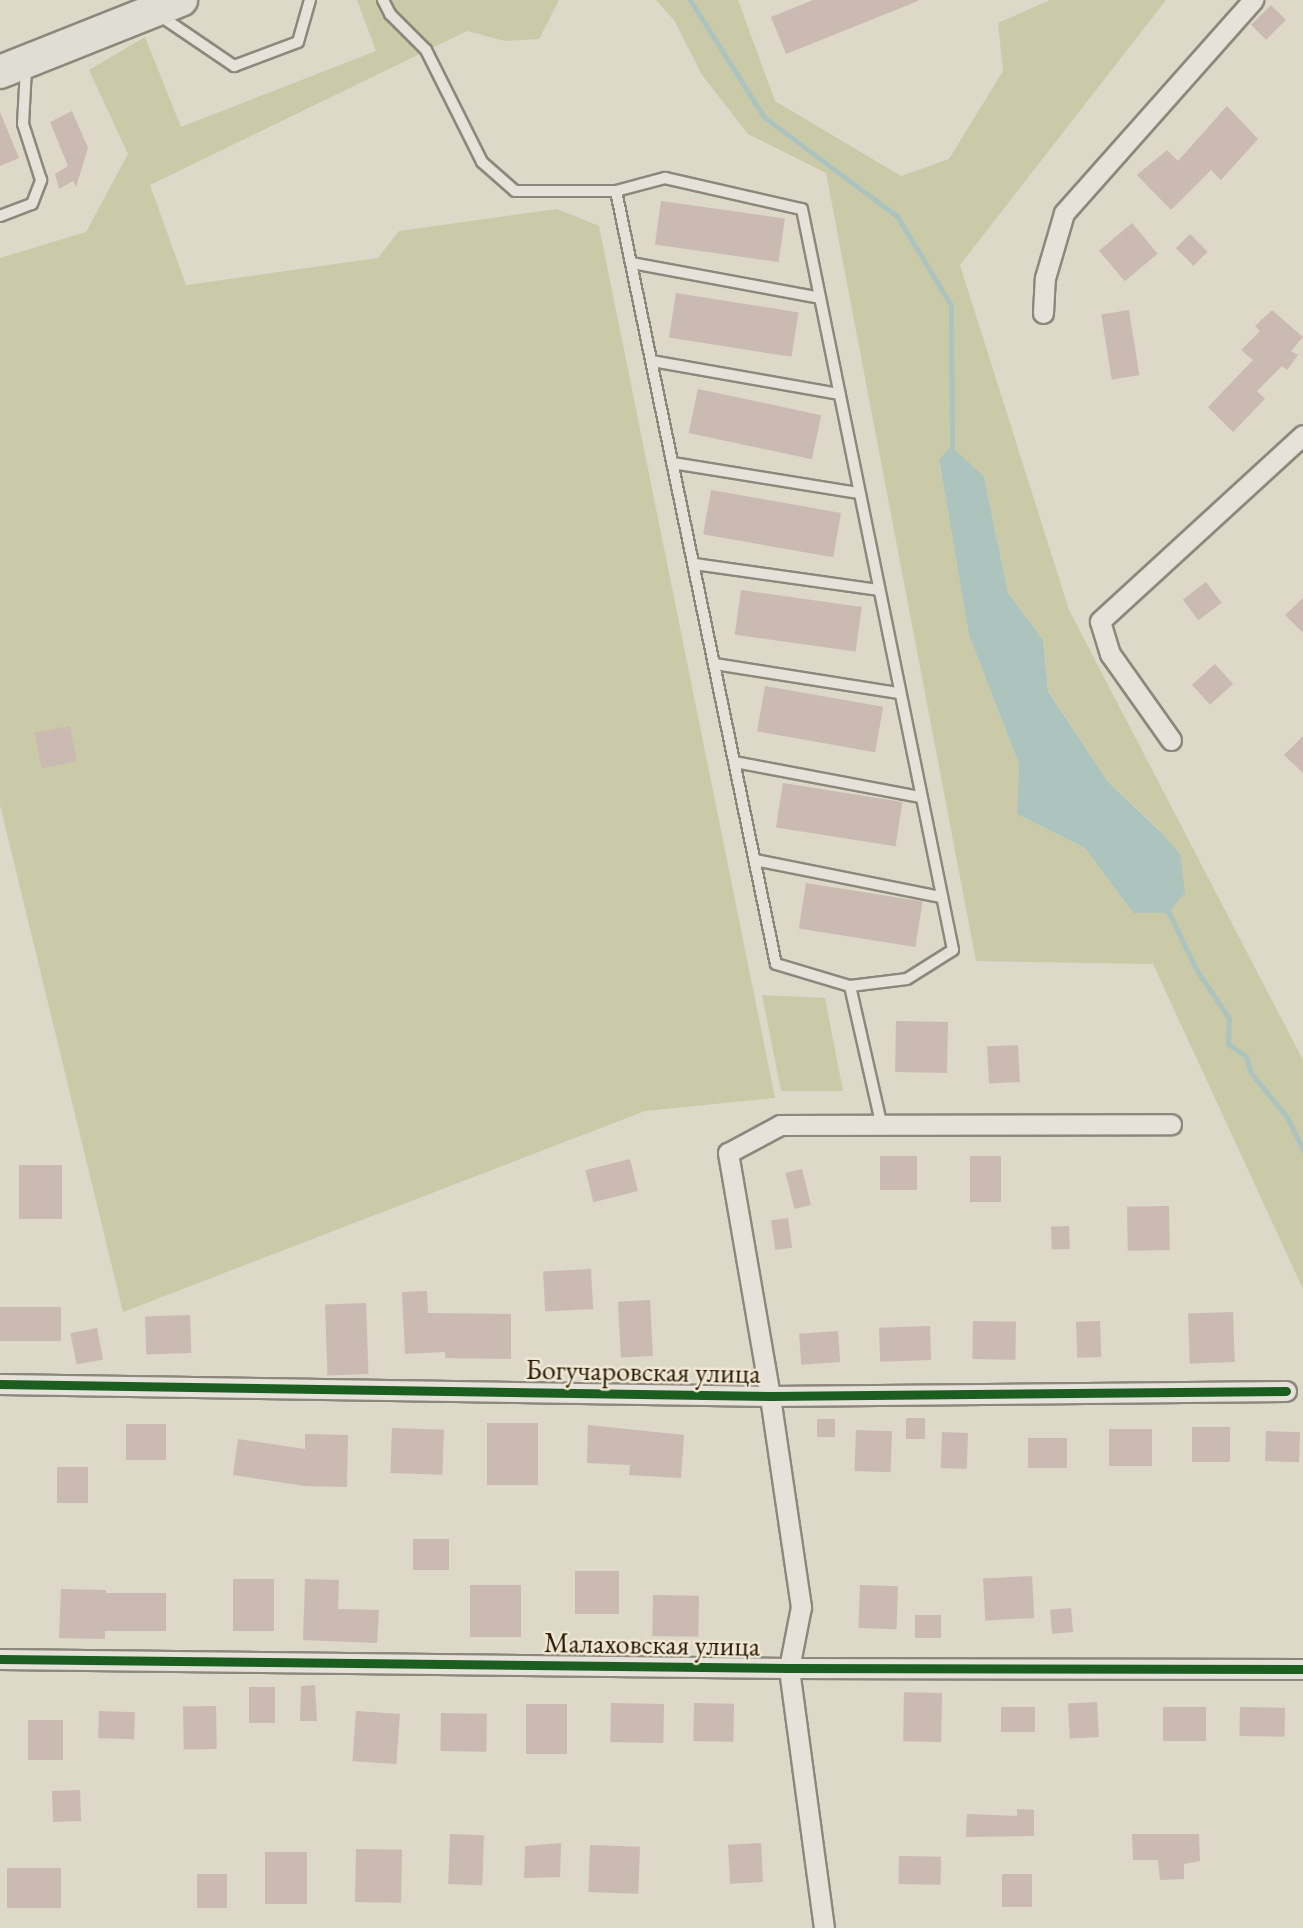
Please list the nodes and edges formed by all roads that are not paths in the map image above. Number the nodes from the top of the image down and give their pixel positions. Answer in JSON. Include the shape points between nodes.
{"nodes":[{"id":1,"x":310,"y":0,"type":"edge"},
{"id":2,"x":383,"y":0,"type":"edge"},
{"id":3,"x":1254,"y":0,"type":"edge"},
{"id":4,"x":166,"y":5,"type":"edge"},
{"id":5,"x":13,"y":66,"type":"edge"},
{"id":6,"x":616,"y":191,"type":"junction"},
{"id":7,"x":0,"y":216,"type":"edge"},
{"id":8,"x":632,"y":263,"type":"junction"},
{"id":9,"x":820,"y":298,"type":"junction"},
{"id":10,"x":1043,"y":313,"type":"dead end"},
{"id":11,"x":652,"y":361,"type":"junction"},
{"id":12,"x":839,"y":394,"type":"junction"},
{"id":13,"x":1303,"y":435,"type":"edge"},
{"id":14,"x":673,"y":463,"type":"junction"},
{"id":15,"x":859,"y":493,"type":"junction"},
{"id":16,"x":694,"y":564,"type":"junction"},
{"id":17,"x":878,"y":590,"type":"junction"},
{"id":18,"x":715,"y":664,"type":"junction"},
{"id":19,"x":899,"y":693,"type":"junction"},
{"id":20,"x":1171,"y":740,"type":"dead end"},
{"id":21,"x":735,"y":762,"type":"junction"},
{"id":22,"x":920,"y":797,"type":"junction"},
{"id":23,"x":755,"y":860,"type":"junction"},
{"id":24,"x":941,"y":897,"type":"junction"},
{"id":25,"x":850,"y":986,"type":"junction"},
{"id":26,"x":881,"y":1123,"type":"junction"},
{"id":27,"x":1171,"y":1124,"type":"dead end"},
{"id":28,"x":0,"y":1384,"type":"edge"},
{"id":29,"x":1286,"y":1391,"type":"dead end"},
{"id":30,"x":770,"y":1396,"type":"junction"},
{"id":31,"x":0,"y":1659,"type":"edge"},
{"id":32,"x":789,"y":1668,"type":"junction"},
{"id":33,"x":1303,"y":1669,"type":"edge"},
{"id":34,"x":824,"y":1928,"type":"edge"}],
"edges":[{"from":1,"to":4,"type":"lane","via":[[298,42],[234,66]]},
{"from":2,"to":6,"type":"lane","via":[[390,14],[426,50],[482,162],[515,191]]},
{"from":3,"to":10,"type":"street","via":[[1064,213],[1045,278]]},
{"from":4,"to":5,"type":"main road"},
{"from":5,"to":7,"type":"lane","via":[[23,124],[40,180],[32,204]]},
{"from":6,"to":8,"type":"lane"},
{"from":6,"to":9,"type":"lane","via":[[664,178],[802,209]]},
{"from":8,"to":9,"type":"lane"},
{"from":8,"to":11,"type":"lane"},
{"from":9,"to":12,"type":"lane"},
{"from":11,"to":12,"type":"lane"},
{"from":11,"to":14,"type":"lane"},
{"from":12,"to":15,"type":"lane"},
{"from":13,"to":20,"type":"street","via":[[1100,621],[1110,654]]},
{"from":14,"to":15,"type":"lane"},
{"from":14,"to":16,"type":"lane"},
{"from":15,"to":17,"type":"lane"},
{"from":16,"to":17,"type":"lane"},
{"from":16,"to":18,"type":"lane"},
{"from":17,"to":19,"type":"lane"},
{"from":18,"to":19,"type":"lane"},
{"from":18,"to":21,"type":"lane"},
{"from":19,"to":22,"type":"lane"},
{"from":21,"to":22,"type":"lane"},
{"from":21,"to":23,"type":"lane"},
{"from":22,"to":24,"type":"lane"},
{"from":23,"to":24,"type":"lane"},
{"from":23,"to":25,"type":"lane","via":[[776,964]]},
{"from":24,"to":25,"type":"lane","via":[[953,950],[907,979]]},
{"from":25,"to":26,"type":"lane"},
{"from":26,"to":27,"type":"street"},
{"from":26,"to":30,"type":"street","via":[[780,1125],[728,1153]]},
{"from":28,"to":30,"type":"street","name":"Богучаровская улица"},
{"from":29,"to":30,"type":"street","name":"Богучаровская улица"},
{"from":30,"to":32,"type":"street","via":[[801,1607]]},
{"from":31,"to":32,"type":"street","name":"Малаховская улица"},
{"from":32,"to":33,"type":"street","name":"Малаховская улица"},
{"from":32,"to":34,"type":"street"}]}
